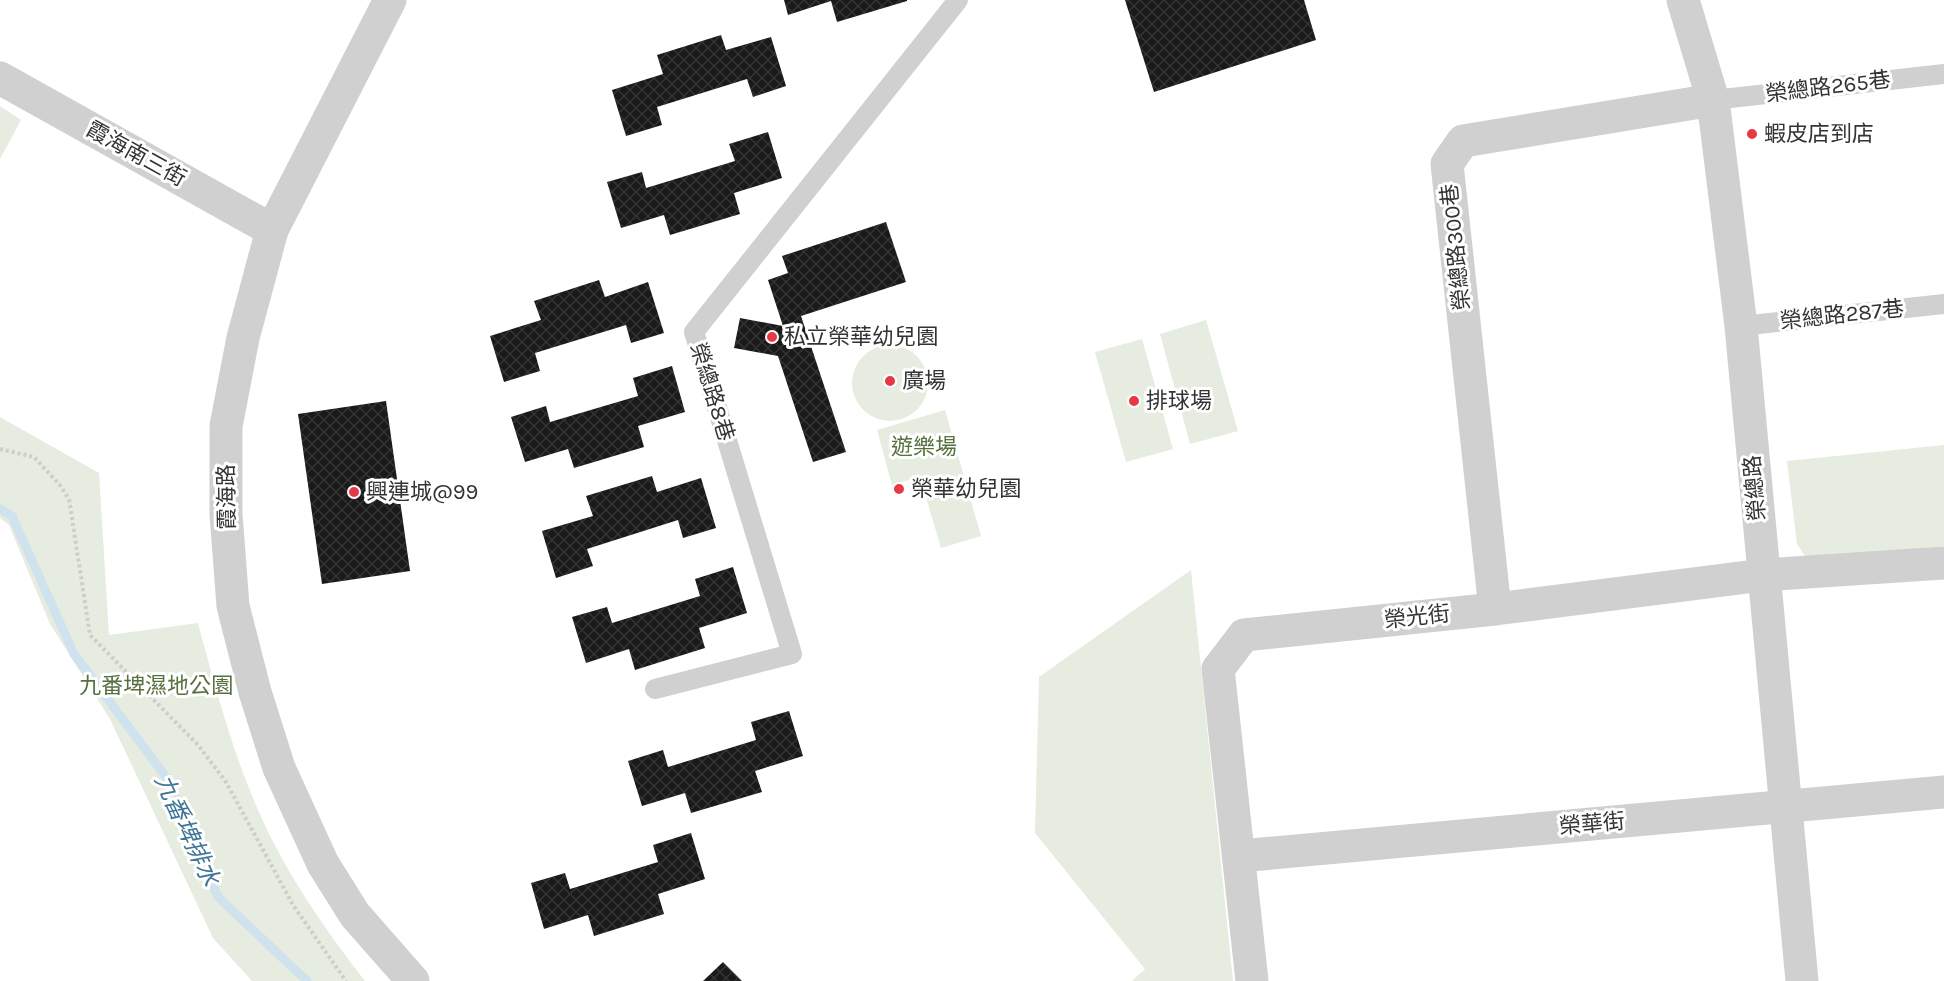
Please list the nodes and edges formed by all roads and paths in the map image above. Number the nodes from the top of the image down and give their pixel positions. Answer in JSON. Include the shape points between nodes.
{"nodes":[{"id":1,"x":390,"y":0,"type":"edge"},
{"id":2,"x":958,"y":0,"type":"edge"},
{"id":3,"x":1683,"y":0,"type":"edge"},
{"id":4,"x":1944,"y":74,"type":"edge"},
{"id":5,"x":0,"y":78,"type":"edge"},
{"id":6,"x":1713,"y":100,"type":"junction"},
{"id":7,"x":272,"y":230,"type":"junction"},
{"id":8,"x":1944,"y":305,"type":"edge"},
{"id":9,"x":1741,"y":326,"type":"junction"},
{"id":10,"x":0,"y":449,"type":"edge"},
{"id":11,"x":1944,"y":563,"type":"edge"},
{"id":12,"x":1763,"y":576,"type":"junction"},
{"id":13,"x":1495,"y":609,"type":"junction"},
{"id":14,"x":655,"y":689,"type":"dead end"},
{"id":15,"x":1944,"y":792,"type":"edge"},
{"id":16,"x":1784,"y":807,"type":"junction"},
{"id":17,"x":1240,"y":856,"type":"junction"},
{"id":18,"x":346,"y":981,"type":"edge"},
{"id":19,"x":413,"y":981,"type":"edge"},
{"id":20,"x":1252,"y":981,"type":"edge"},
{"id":21,"x":1802,"y":981,"type":"edge"}],
"edges":[{"from":1,"to":7,"type":"street","name":"霞海路"},
{"from":2,"to":14,"type":"lane","name":"榮總路8巷","via":[[694,332],[792,654]]},
{"from":3,"to":6,"type":"street","name":"榮總路"},
{"from":4,"to":6,"type":"lane","name":"榮總路265巷"},
{"from":5,"to":7,"type":"street","name":"霞海南三街"},
{"from":6,"to":9,"type":"street","name":"榮總路"},
{"from":6,"to":13,"type":"street","name":"榮總路300巷","via":[[1463,141],[1447,164]]},
{"from":7,"to":19,"type":"street","name":"霞海路","via":[[243,338],[226,426],[226,514],[233,606],[279,768],[323,864],[355,915]]},
{"from":8,"to":9,"type":"lane","name":"榮總路287巷"},
{"from":9,"to":12,"type":"street","name":"榮總路"},
{"from":10,"to":18,"type":"path","via":[[34,457],[69,499],[90,635],[198,745],[226,782],[293,905]]},
{"from":11,"to":12,"type":"street","name":"榮光街"},
{"from":12,"to":13,"type":"street","name":"榮光街"},
{"from":12,"to":16,"type":"street","name":"榮總路"},
{"from":13,"to":17,"type":"street","name":"榮光街","via":[[1244,635],[1218,669]]},
{"from":15,"to":16,"type":"street","name":"榮華街"},
{"from":16,"to":17,"type":"street","name":"榮華街"},
{"from":16,"to":21,"type":"street","name":"榮總路"},
{"from":17,"to":20,"type":"street","name":"榮光街"}]}
